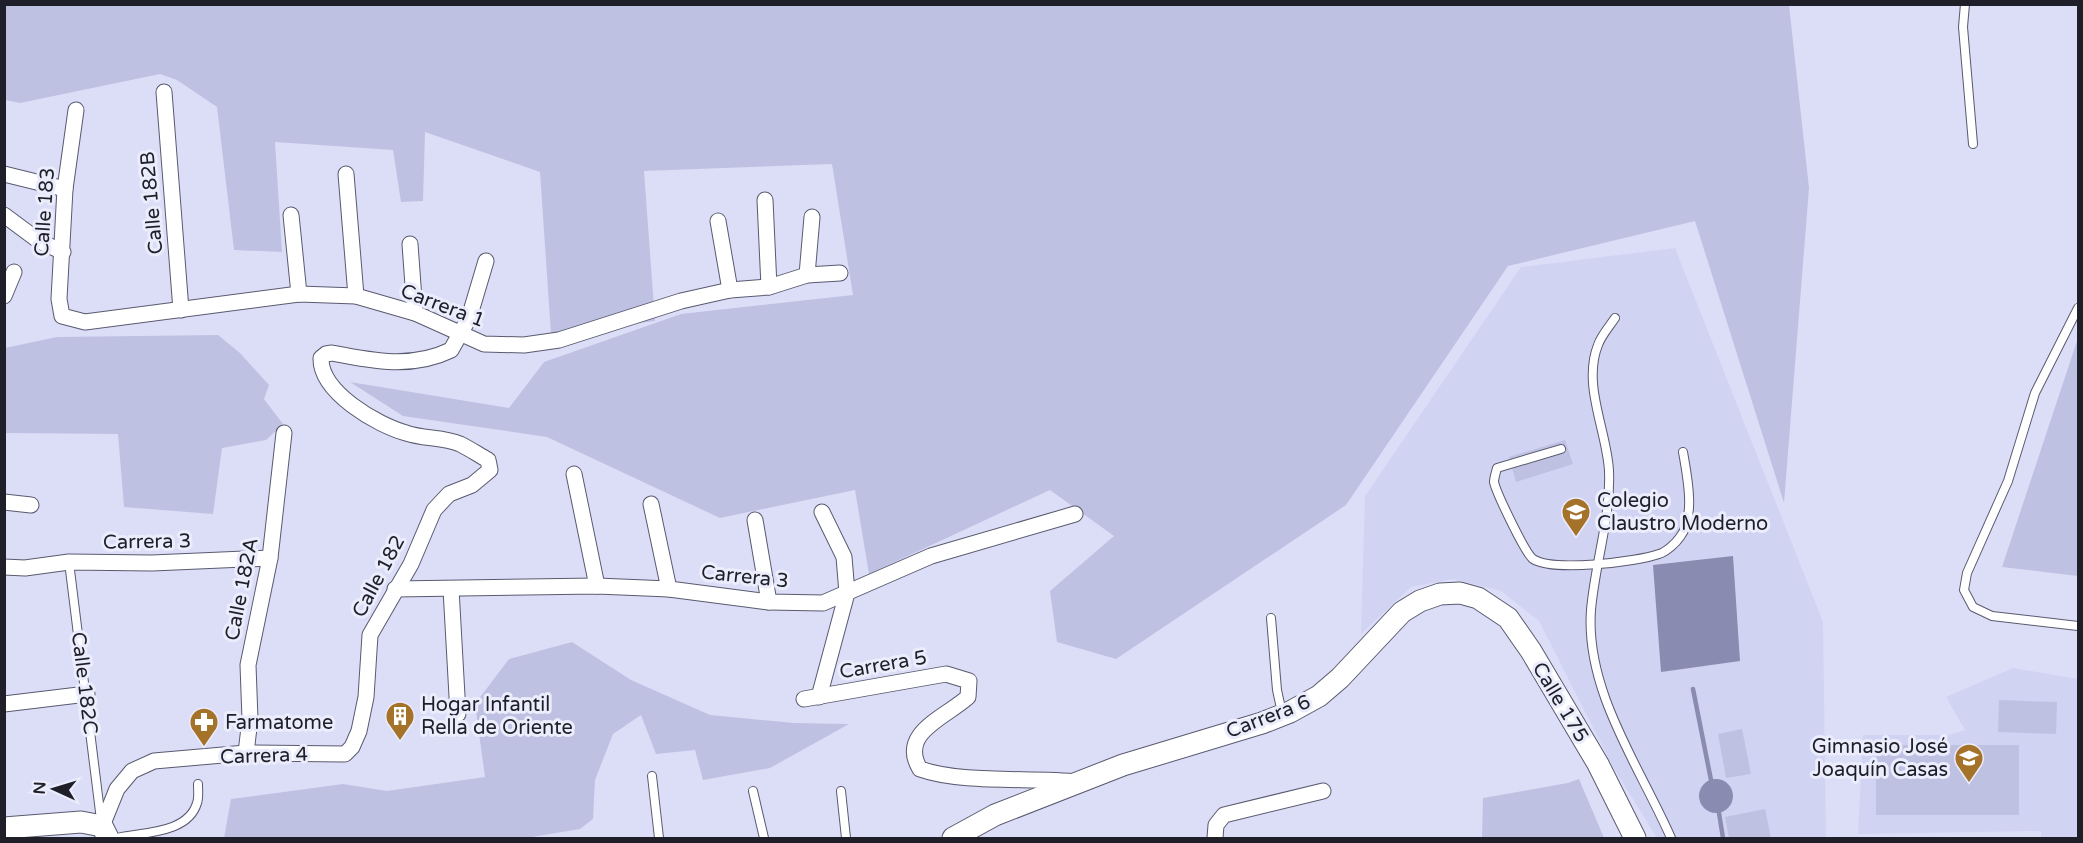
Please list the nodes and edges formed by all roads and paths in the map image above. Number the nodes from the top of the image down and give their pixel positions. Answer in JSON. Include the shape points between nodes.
{"nodes":[{"id":1,"x":1965,"y":4,"type":"edge"},
{"id":2,"x":164,"y":92,"type":"dead end"},
{"id":3,"x":76,"y":110,"type":"dead end"},
{"id":4,"x":1972,"y":144,"type":"dead end"},
{"id":5,"x":4,"y":174,"type":"edge"},
{"id":6,"x":346,"y":174,"type":"dead end"},
{"id":7,"x":65,"y":189,"type":"junction"},
{"id":8,"x":765,"y":200,"type":"dead end"},
{"id":9,"x":291,"y":215,"type":"dead end"},
{"id":10,"x":4,"y":216,"type":"edge"},
{"id":11,"x":812,"y":217,"type":"dead end"},
{"id":12,"x":718,"y":221,"type":"dead end"},
{"id":13,"x":410,"y":244,"type":"dead end"},
{"id":14,"x":63,"y":252,"type":"junction"},
{"id":15,"x":486,"y":261,"type":"dead end"},
{"id":16,"x":14,"y":272,"type":"dead end"},
{"id":17,"x":840,"y":273,"type":"dead end"},
{"id":18,"x":807,"y":274,"type":"junction"},
{"id":19,"x":769,"y":287,"type":"junction"},
{"id":20,"x":730,"y":290,"type":"junction"},
{"id":21,"x":299,"y":294,"type":"junction"},
{"id":22,"x":4,"y":296,"type":"edge"},
{"id":23,"x":356,"y":296,"type":"junction"},
{"id":24,"x":2079,"y":308,"type":"edge"},
{"id":25,"x":181,"y":310,"type":"junction"},
{"id":26,"x":415,"y":313,"type":"junction"},
{"id":27,"x":62,"y":316,"type":"joint"},
{"id":28,"x":1615,"y":318,"type":"dead end"},
{"id":29,"x":460,"y":335,"type":"junction"},
{"id":30,"x":284,"y":433,"type":"dead end"},
{"id":31,"x":1561,"y":449,"type":"dead end"},
{"id":32,"x":1683,"y":452,"type":"dead end"},
{"id":33,"x":574,"y":474,"type":"dead end"},
{"id":34,"x":4,"y":502,"type":"edge"},
{"id":35,"x":651,"y":504,"type":"dead end"},
{"id":36,"x":31,"y":505,"type":"dead end"},
{"id":37,"x":822,"y":512,"type":"dead end"},
{"id":38,"x":1075,"y":514,"type":"dead end"},
{"id":39,"x":755,"y":520,"type":"dead end"},
{"id":40,"x":270,"y":558,"type":"junction"},
{"id":41,"x":69,"y":562,"type":"junction"},
{"id":42,"x":1599,"y":565,"type":"junction"},
{"id":43,"x":5,"y":568,"type":"edge"},
{"id":44,"x":597,"y":586,"type":"junction"},
{"id":45,"x":395,"y":589,"type":"junction"},
{"id":46,"x":451,"y":589,"type":"junction"},
{"id":47,"x":669,"y":589,"type":"junction"},
{"id":48,"x":847,"y":593,"type":"junction"},
{"id":49,"x":1460,"y":593,"type":"joint"},
{"id":50,"x":769,"y":602,"type":"junction"},
{"id":51,"x":1271,"y":618,"type":"dead end"},
{"id":52,"x":2079,"y":626,"type":"edge"},
{"id":53,"x":87,"y":694,"type":"junction"},
{"id":54,"x":4,"y":704,"type":"edge"},
{"id":55,"x":458,"y":714,"type":"dead end"},
{"id":56,"x":1283,"y":715,"type":"junction"},
{"id":57,"x":246,"y":753,"type":"junction"},
{"id":58,"x":345,"y":754,"type":"joint"},
{"id":59,"x":920,"y":769,"type":"joint"},
{"id":60,"x":652,"y":776,"type":"dead end"},
{"id":61,"x":1081,"y":782,"type":"junction"},
{"id":62,"x":198,"y":784,"type":"dead end"},
{"id":63,"x":841,"y":791,"type":"dead end"},
{"id":64,"x":1323,"y":791,"type":"dead end"},
{"id":65,"x":753,"y":792,"type":"dead end"},
{"id":66,"x":4,"y":828,"type":"edge"},
{"id":67,"x":109,"y":834,"type":"edge"},
{"id":68,"x":659,"y":838,"type":"edge"},
{"id":69,"x":764,"y":838,"type":"edge"},
{"id":70,"x":846,"y":838,"type":"edge"},
{"id":71,"x":953,"y":838,"type":"edge"},
{"id":72,"x":1215,"y":838,"type":"edge"},
{"id":73,"x":1635,"y":838,"type":"edge"},
{"id":74,"x":1671,"y":838,"type":"edge"}],
"edges":[{"from":1,"to":4,"type":"lane","via":[[1963,27]]},
{"from":2,"to":25,"type":"street","name":"Calle 182B"},
{"from":3,"to":7,"type":"street","name":"Calle 183"},
{"from":5,"to":7,"type":"street"},
{"from":6,"to":23,"type":"street"},
{"from":7,"to":14,"type":"street","name":"Calle 183"},
{"from":8,"to":19,"type":"street"},
{"from":9,"to":21,"type":"street"},
{"from":10,"to":14,"type":"street","via":[[39,241]]},
{"from":11,"to":18,"type":"street"},
{"from":12,"to":20,"type":"street"},
{"from":13,"to":26,"type":"street"},
{"from":14,"to":27,"type":"street","name":"Calle 183","via":[[59,299]]},
{"from":15,"to":29,"type":"street"},
{"from":16,"to":22,"type":"street"},
{"from":17,"to":18,"type":"street","name":"Carrera 1"},
{"from":18,"to":19,"type":"street","name":"Carrera 1"},
{"from":19,"to":20,"type":"street","name":"Carrera 1"},
{"from":20,"to":29,"type":"street","name":"Carrera 1","via":[[547,342],[484,344]]},
{"from":21,"to":23,"type":"street","name":"Carrera 1"},
{"from":21,"to":25,"type":"street","name":"Carrera 1"},
{"from":23,"to":26,"type":"street","name":"Carrera 1"},
{"from":24,"to":52,"type":"lane","via":[[2035,393],[2008,481],[1967,573],[1964,590],[1973,607],[1992,616]]},
{"from":25,"to":27,"type":"street","name":"Carrera 1","via":[[85,322]]},
{"from":26,"to":29,"type":"street","name":"Carrera 1"},
{"from":28,"to":42,"type":"lane","via":[[1598,345],[1594,368],[1609,470]]},
{"from":29,"to":45,"type":"street","name":"Calle 182","via":[[451,350],[422,361],[376,362],[332,354],[321,358],[321,369],[329,382],[360,412],[405,433],[458,443],[488,460],[490,470],[482,478],[449,494],[434,510],[411,564]]},
{"from":30,"to":40,"type":"street","name":"Calle 182A"},
{"from":31,"to":42,"type":"lane","via":[[1497,468],[1494,481],[1523,546],[1533,559]]},
{"from":32,"to":42,"type":"lane","via":[[1688,512],[1681,536],[1662,554]]},
{"from":33,"to":44,"type":"street"},
{"from":34,"to":36,"type":"street"},
{"from":35,"to":47,"type":"street"},
{"from":37,"to":48,"type":"street","via":[[844,557]]},
{"from":38,"to":48,"type":"street","name":"Carrera 3","via":[[931,556]]},
{"from":39,"to":50,"type":"street"},
{"from":40,"to":41,"type":"street","name":"Carrera 3"},
{"from":40,"to":57,"type":"street","name":"Calle 182A","via":[[248,665],[250,719]]},
{"from":41,"to":43,"type":"street","name":"Carrera 3"},
{"from":41,"to":53,"type":"lane","name":"Calle 182C"},
{"from":42,"to":74,"type":"lane","via":[[1591,611],[1592,652],[1599,680]]},
{"from":44,"to":46,"type":"street","name":"Carrera 3"},
{"from":44,"to":47,"type":"street","name":"Carrera 3"},
{"from":45,"to":46,"type":"street","name":"Carrera 3"},
{"from":45,"to":58,"type":"street","name":"Calle 182","via":[[370,635],[362,719],[352,747]]},
{"from":46,"to":55,"type":"street"},
{"from":47,"to":50,"type":"street","name":"Carrera 3"},
{"from":48,"to":50,"type":"street","name":"Carrera 3","via":[[823,603]]},
{"from":48,"to":59,"type":"street","name":"Carrera 5","via":[[811,698],[946,674],[969,681],[968,697],[917,737],[913,754]]},
{"from":49,"to":56,"type":"street","name":"Carrera 6","via":[[1440,594],[1402,612],[1340,678],[1319,696]]},
{"from":49,"to":73,"type":"street","name":"Calle 175","via":[[1492,606],[1514,626],[1598,764]]},
{"from":51,"to":56,"type":"lane"},
{"from":53,"to":54,"type":"street"},
{"from":53,"to":67,"type":"lane","name":"Calle 182C"},
{"from":56,"to":61,"type":"street","name":"Carrera 6"},
{"from":57,"to":58,"type":"street","name":"Carrera 4"},
{"from":57,"to":67,"type":"street","name":"Carrera 4","via":[[154,761],[132,771],[117,789]]},
{"from":59,"to":61,"type":"street","name":"Carrera 6","via":[[974,777]]},
{"from":60,"to":68,"type":"lane"},
{"from":61,"to":71,"type":"street","name":"Carrera 6","via":[[995,815]]},
{"from":62,"to":67,"type":"lane","via":[[197,804],[186,819],[166,829]]},
{"from":63,"to":70,"type":"lane"},
{"from":64,"to":72,"type":"street","via":[[1224,815],[1216,825]]},
{"from":65,"to":69,"type":"lane"},
{"from":66,"to":67,"type":"street","via":[[81,822]]}]}
